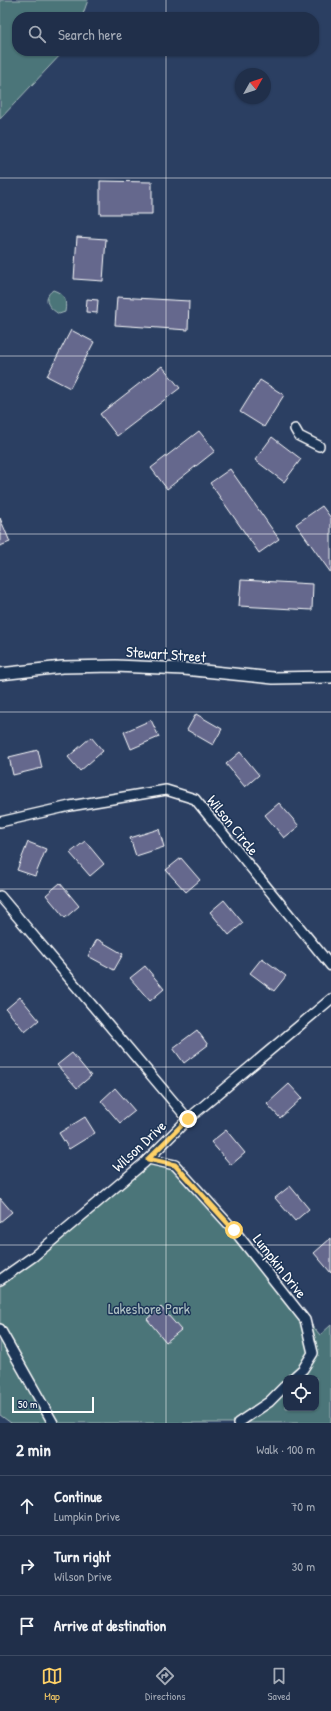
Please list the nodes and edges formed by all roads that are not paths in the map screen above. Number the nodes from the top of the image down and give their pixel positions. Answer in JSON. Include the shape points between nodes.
{"nodes":[{"id":1,"x":295,"y":429,"type":"dead end"},
{"id":2,"x":320,"y":446,"type":"dead end"},
{"id":3,"x":0,"y":674,"type":"edge"},
{"id":4,"x":331,"y":677,"type":"edge"},
{"id":5,"x":0,"y":822,"type":"edge"},
{"id":6,"x":0,"y":896,"type":"edge"},
{"id":7,"x":331,"y":966,"type":"edge"},
{"id":8,"x":331,"y":999,"type":"edge"},
{"id":9,"x":188,"y":1119,"type":"junction"},
{"id":10,"x":148,"y":1159,"type":"junction"},
{"id":11,"x":0,"y":1280,"type":"edge"},
{"id":12,"x":0,"y":1329,"type":"edge"},
{"id":13,"x":296,"y":1375,"type":"edge"},
{"id":14,"x":283,"y":1388,"type":"edge"},
{"id":15,"x":53,"y":1423,"type":"edge"},
{"id":16,"x":238,"y":1423,"type":"edge"}],
"edges":[{"from":1,"to":2,"type":"street","via":[[299,436]]},
{"from":3,"to":4,"type":"street","name":"Stewart Street","via":[[62,667],[116,666],[184,669],[273,678]]},
{"from":5,"to":7,"type":"street","name":"Wilson Circle","via":[[70,806],[166,790],[195,799]]},
{"from":6,"to":9,"type":"street"},
{"from":8,"to":9,"type":"street","name":"Wilson Drive"},
{"from":9,"to":10,"type":"street","name":"Wilson Drive"},
{"from":10,"to":11,"type":"street","name":"Wilson Drive","via":[[38,1252]]},
{"from":10,"to":13,"type":"street","name":"Lumpkin Drive","via":[[175,1165],[234,1230],[305,1320],[314,1353]]},
{"from":12,"to":15,"type":"street"},
{"from":14,"to":16,"type":"street","via":[[269,1402]]}]}
